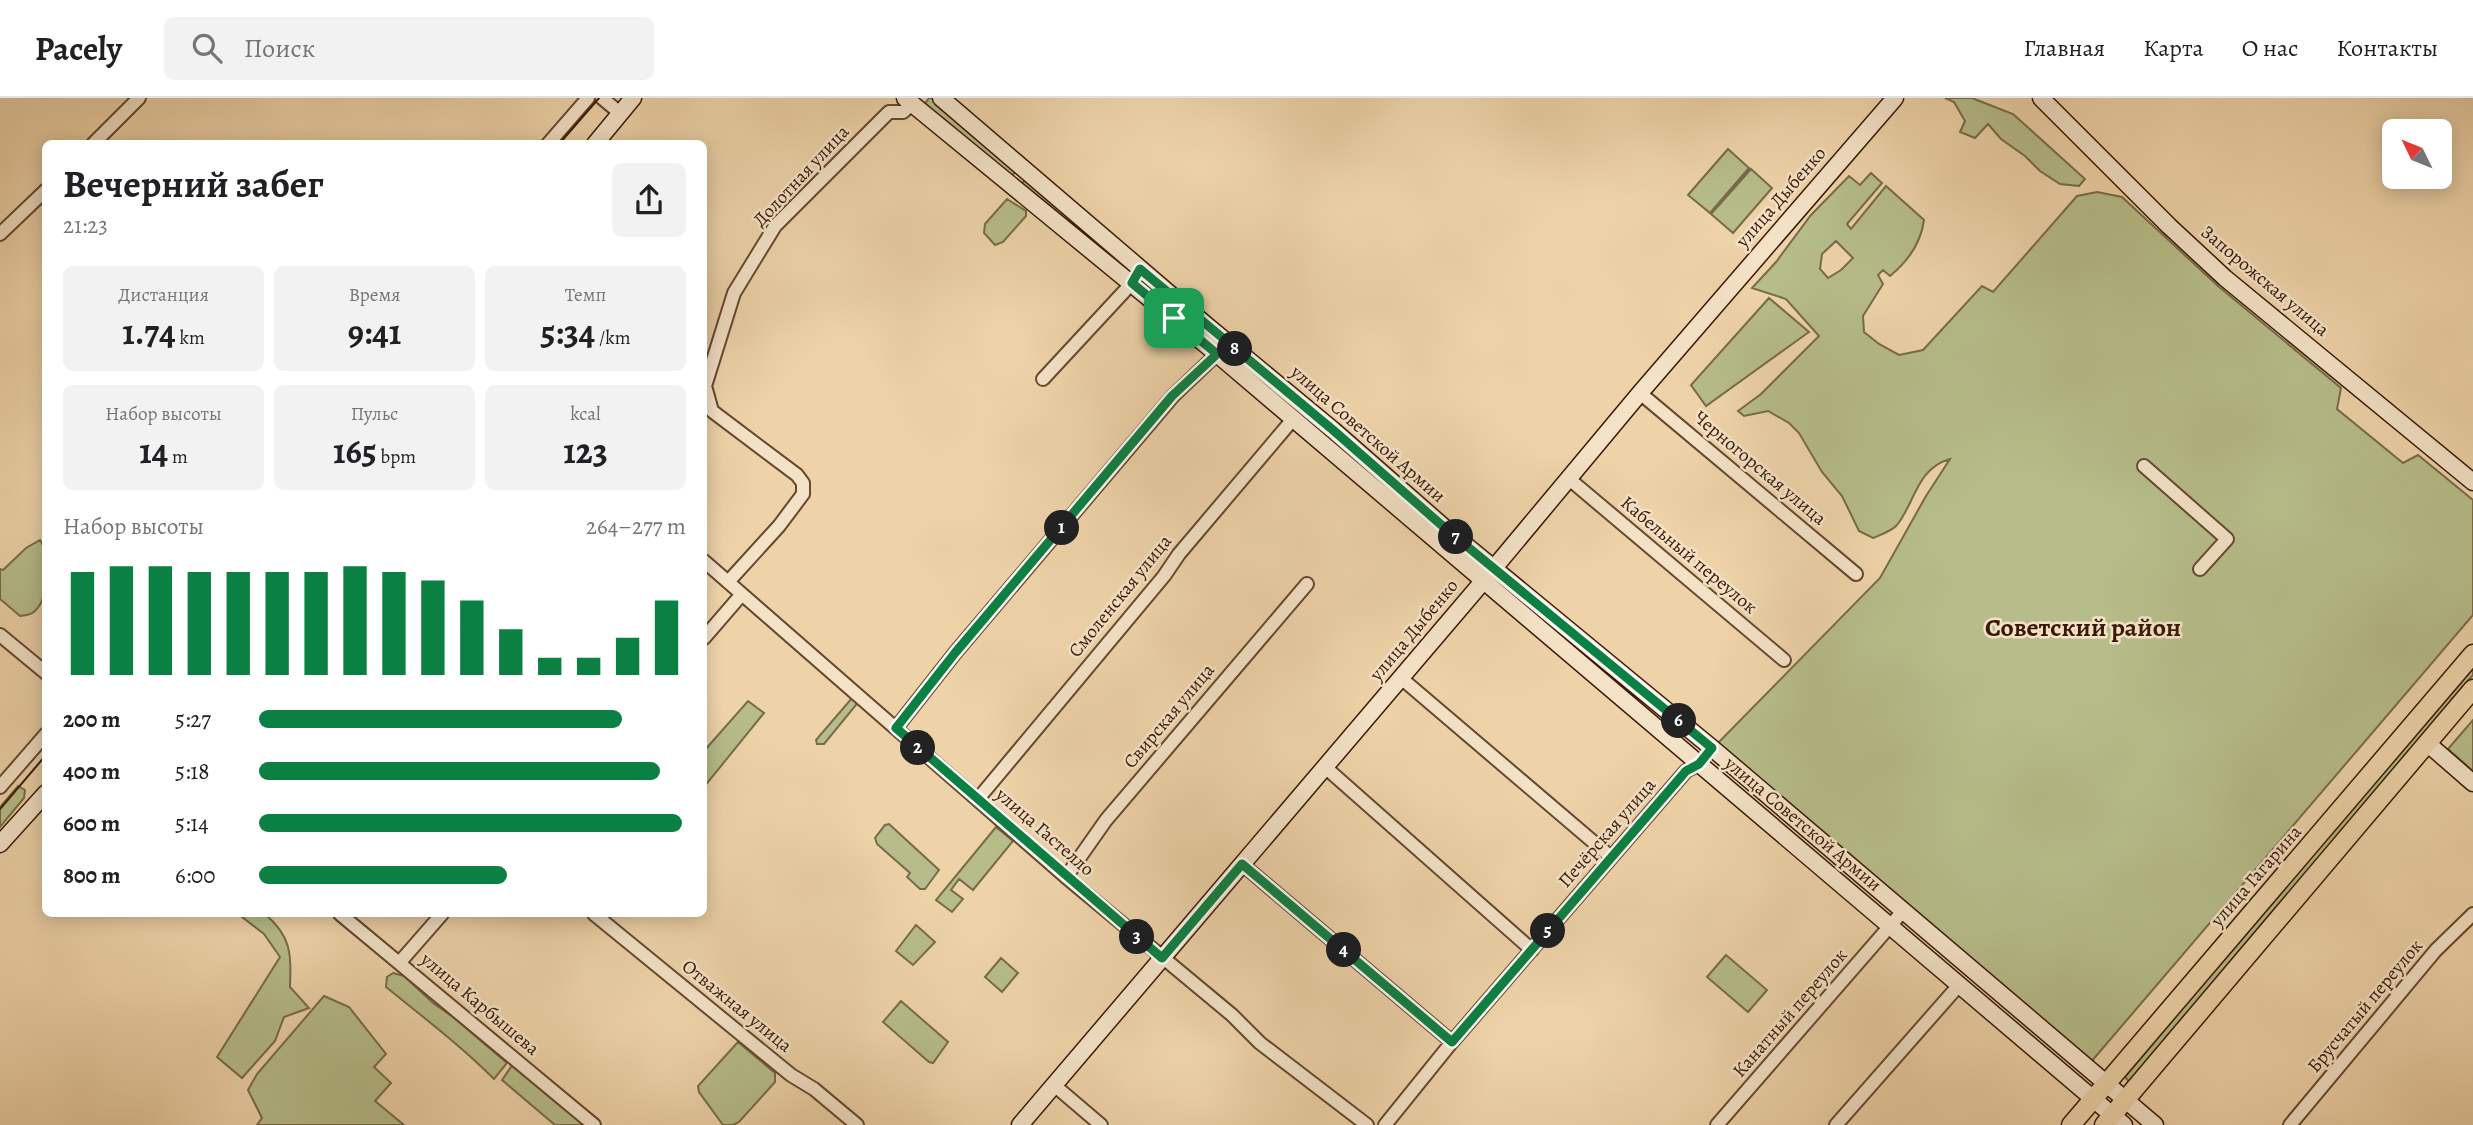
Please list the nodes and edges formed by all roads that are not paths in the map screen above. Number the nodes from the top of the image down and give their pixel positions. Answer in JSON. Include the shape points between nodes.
{"nodes":[{"id":1,"x":139,"y":98,"type":"edge"},
{"id":2,"x":588,"y":98,"type":"edge"},
{"id":3,"x":602,"y":98,"type":"edge"},
{"id":4,"x":633,"y":98,"type":"edge"},
{"id":5,"x":942,"y":98,"type":"edge"},
{"id":6,"x":1895,"y":98,"type":"edge"},
{"id":7,"x":2041,"y":98,"type":"edge"},
{"id":8,"x":908,"y":101,"type":"edge"},
{"id":9,"x":620,"y":113,"type":"junction"},
{"id":10,"x":97,"y":140,"type":"edge"},
{"id":11,"x":551,"y":140,"type":"edge"},
{"id":12,"x":598,"y":140,"type":"edge"},
{"id":13,"x":1024,"y":170,"type":"junction"},
{"id":14,"x":1012,"y":186,"type":"junction"},
{"id":15,"x":42,"y":194,"type":"edge"},
{"id":16,"x":0,"y":234,"type":"edge"},
{"id":17,"x":1140,"y":269,"type":"junction"},
{"id":18,"x":1132,"y":283,"type":"junction"},
{"id":19,"x":1217,"y":354,"type":"junction"},
{"id":20,"x":1043,"y":379,"type":"dead end"},
{"id":21,"x":707,"y":380,"type":"edge"},
{"id":22,"x":707,"y":393,"type":"edge"},
{"id":23,"x":1640,"y":393,"type":"junction"},
{"id":24,"x":1294,"y":418,"type":"junction"},
{"id":25,"x":2144,"y":466,"type":"dead end"},
{"id":26,"x":1568,"y":478,"type":"junction"},
{"id":27,"x":2473,"y":482,"type":"edge"},
{"id":28,"x":707,"y":564,"type":"edge"},
{"id":29,"x":2200,"y":569,"type":"dead end"},
{"id":30,"x":1489,"y":574,"type":"junction"},
{"id":31,"x":1856,"y":574,"type":"dead end"},
{"id":32,"x":728,"y":582,"type":"junction"},
{"id":33,"x":1307,"y":584,"type":"dead end"},
{"id":34,"x":741,"y":594,"type":"junction"},
{"id":35,"x":707,"y":634,"type":"edge"},
{"id":36,"x":0,"y":635,"type":"edge"},
{"id":37,"x":2473,"y":654,"type":"edge"},
{"id":38,"x":1784,"y":660,"type":"dead end"},
{"id":39,"x":42,"y":670,"type":"edge"},
{"id":40,"x":1401,"y":678,"type":"junction"},
{"id":41,"x":2473,"y":689,"type":"edge"},
{"id":42,"x":896,"y":728,"type":"junction"},
{"id":43,"x":42,"y":739,"type":"edge"},
{"id":44,"x":2427,"y":743,"type":"junction"},
{"id":45,"x":1712,"y":748,"type":"junction"},
{"id":46,"x":1699,"y":764,"type":"junction"},
{"id":47,"x":1325,"y":767,"type":"junction"},
{"id":48,"x":2473,"y":783,"type":"edge"},
{"id":49,"x":0,"y":787,"type":"edge"},
{"id":50,"x":42,"y":798,"type":"edge"},
{"id":51,"x":978,"y":799,"type":"junction"},
{"id":52,"x":6,"y":839,"type":"edge"},
{"id":53,"x":0,"y":855,"type":"edge"},
{"id":54,"x":1611,"y":857,"type":"junction"},
{"id":55,"x":1242,"y":864,"type":"junction"},
{"id":56,"x":1066,"y":877,"type":"junction"},
{"id":57,"x":1903,"y":911,"type":"junction"},
{"id":58,"x":2473,"y":914,"type":"edge"},
{"id":59,"x":344,"y":917,"type":"edge"},
{"id":60,"x":439,"y":917,"type":"edge"},
{"id":61,"x":598,"y":917,"type":"edge"},
{"id":62,"x":1891,"y":926,"type":"junction"},
{"id":63,"x":1531,"y":950,"type":"junction"},
{"id":64,"x":1162,"y":958,"type":"junction"},
{"id":65,"x":400,"y":962,"type":"junction"},
{"id":66,"x":1960,"y":984,"type":"junction"},
{"id":67,"x":1452,"y":1042,"type":"junction"},
{"id":68,"x":2107,"y":1083,"type":"junction"},
{"id":69,"x":1054,"y":1085,"type":"junction"},
{"id":70,"x":2094,"y":1098,"type":"junction"},
{"id":71,"x":2126,"y":1100,"type":"junction"},
{"id":72,"x":2114,"y":1122,"type":"edge"},
{"id":73,"x":594,"y":1125,"type":"edge"},
{"id":74,"x":857,"y":1125,"type":"edge"},
{"id":75,"x":1020,"y":1125,"type":"edge"},
{"id":76,"x":1101,"y":1125,"type":"edge"},
{"id":77,"x":1367,"y":1125,"type":"edge"},
{"id":78,"x":1385,"y":1125,"type":"edge"},
{"id":79,"x":1717,"y":1125,"type":"edge"},
{"id":80,"x":1836,"y":1125,"type":"edge"},
{"id":81,"x":2071,"y":1125,"type":"edge"},
{"id":82,"x":2155,"y":1125,"type":"edge"},
{"id":83,"x":2290,"y":1125,"type":"edge"}],
"edges":[{"from":1,"to":10,"type":"street"},
{"from":2,"to":11,"type":"street"},
{"from":3,"to":9,"type":"street"},
{"from":4,"to":9,"type":"main road"},
{"from":5,"to":13,"type":"main road","name":"улица Советской Армии"},
{"from":6,"to":23,"type":"main road","name":"улица Дыбенко"},
{"from":7,"to":27,"type":"main road","name":"Запорожская улица","via":[[2225,278]]},
{"from":8,"to":14,"type":"main road","name":"улица Советской Армии"},
{"from":8,"to":21,"type":"street","name":"Долотная улица","via":[[903,112],[889,112],[775,226],[734,293]]},
{"from":9,"to":12,"type":"main road"},
{"from":13,"to":14,"type":"main road"},
{"from":13,"to":17,"type":"main road","name":"улица Советской Армии"},
{"from":14,"to":18,"type":"main road","name":"улица Советской Армии"},
{"from":15,"to":16,"type":"street"},
{"from":17,"to":18,"type":"main road"},
{"from":17,"to":30,"type":"main road","name":"улица Советской Армии","via":[[1333,430]]},
{"from":18,"to":19,"type":"main road","name":"улица Советской Армии"},
{"from":18,"to":20,"type":"street"},
{"from":19,"to":24,"type":"main road","name":"улица Советской Армии"},
{"from":19,"to":42,"type":"street","via":[[1172,396]]},
{"from":22,"to":32,"type":"street","name":"Долотная улица","via":[[712,411],[803,483],[803,494],[779,526]]},
{"from":23,"to":26,"type":"main road","name":"улица Дыбенко"},
{"from":23,"to":31,"type":"street","name":"Черногорская улица"},
{"from":24,"to":30,"type":"main road","name":"улица Советской Армии"},
{"from":24,"to":51,"type":"street","name":"Смоленская улица"},
{"from":25,"to":29,"type":"street","via":[[2227,539]]},
{"from":26,"to":30,"type":"main road","name":"улица Дыбенко"},
{"from":26,"to":38,"type":"street","name":"Кабельный переулок"},
{"from":28,"to":32,"type":"street","name":"улица Гастелло"},
{"from":30,"to":40,"type":"main road","name":"улица Дыбенко"},
{"from":30,"to":45,"type":"main road","name":"улица Советской Армии"},
{"from":30,"to":46,"type":"main road","name":"улица Советской Армии"},
{"from":32,"to":34,"type":"street","name":"улица Гастелло"},
{"from":33,"to":56,"type":"street","name":"Свирская улица","via":[[1106,820]]},
{"from":34,"to":35,"type":"street"},
{"from":34,"to":42,"type":"street","name":"улица Гастелло"},
{"from":36,"to":39,"type":"street"},
{"from":37,"to":68,"type":"main road","name":"улица Гагарина"},
{"from":40,"to":47,"type":"main road","name":"улица Дыбенко"},
{"from":40,"to":54,"type":"street"},
{"from":41,"to":44,"type":"main road"},
{"from":42,"to":51,"type":"street","name":"улица Гастелло"},
{"from":43,"to":49,"type":"street"},
{"from":44,"to":48,"type":"main road"},
{"from":44,"to":71,"type":"main road"},
{"from":45,"to":46,"type":"main road"},
{"from":45,"to":57,"type":"main road","name":"улица Советской Армии"},
{"from":46,"to":54,"type":"street","name":"Печёрская улица","via":[[1686,771]]},
{"from":46,"to":62,"type":"main road","name":"улица Советской Армии"},
{"from":47,"to":55,"type":"main road","name":"улица Дыбенко"},
{"from":47,"to":63,"type":"street"},
{"from":50,"to":52,"type":"main road"},
{"from":51,"to":56,"type":"street","name":"улица Гастелло"},
{"from":52,"to":53,"type":"main road"},
{"from":54,"to":63,"type":"street","name":"Печёрская улица"},
{"from":55,"to":64,"type":"main road","name":"улица Дыбенко"},
{"from":55,"to":67,"type":"street"},
{"from":56,"to":64,"type":"street","name":"улица Гастелло"},
{"from":57,"to":62,"type":"street","name":"Канатный переулок"},
{"from":57,"to":68,"type":"main road","name":"улица Советской Армии"},
{"from":58,"to":83,"type":"street","name":"Брусчатый переулок","via":[[2437,950]]},
{"from":59,"to":65,"type":"street","name":"улица Карбышева"},
{"from":60,"to":65,"type":"street"},
{"from":61,"to":74,"type":"street","name":"Отважная улица"},
{"from":62,"to":66,"type":"main road","name":"улица Советской Армии"},
{"from":62,"to":79,"type":"street","name":"Канатный переулок"},
{"from":63,"to":67,"type":"street","name":"Печёрская улица"},
{"from":64,"to":69,"type":"main road","name":"улица Дыбенко"},
{"from":64,"to":77,"type":"street","name":"улица Гастелло","via":[[1260,1043]]},
{"from":65,"to":73,"type":"street","name":"улица Карбышева"},
{"from":66,"to":70,"type":"main road","name":"улица Советской Армии"},
{"from":66,"to":80,"type":"street"},
{"from":67,"to":78,"type":"street","name":"Печёрская улица"},
{"from":68,"to":70,"type":"main road","name":"улица Гагарина"},
{"from":68,"to":71,"type":"main road","name":"улица Советской Армии"},
{"from":69,"to":75,"type":"main road","name":"улица Дыбенко"},
{"from":69,"to":76,"type":"street"},
{"from":70,"to":72,"type":"main road","name":"улица Советской Армии"},
{"from":70,"to":81,"type":"main road","name":"улица Гагарина"},
{"from":71,"to":72,"type":"main road"},
{"from":71,"to":82,"type":"main road","name":"улица Советской Армии"}]}
